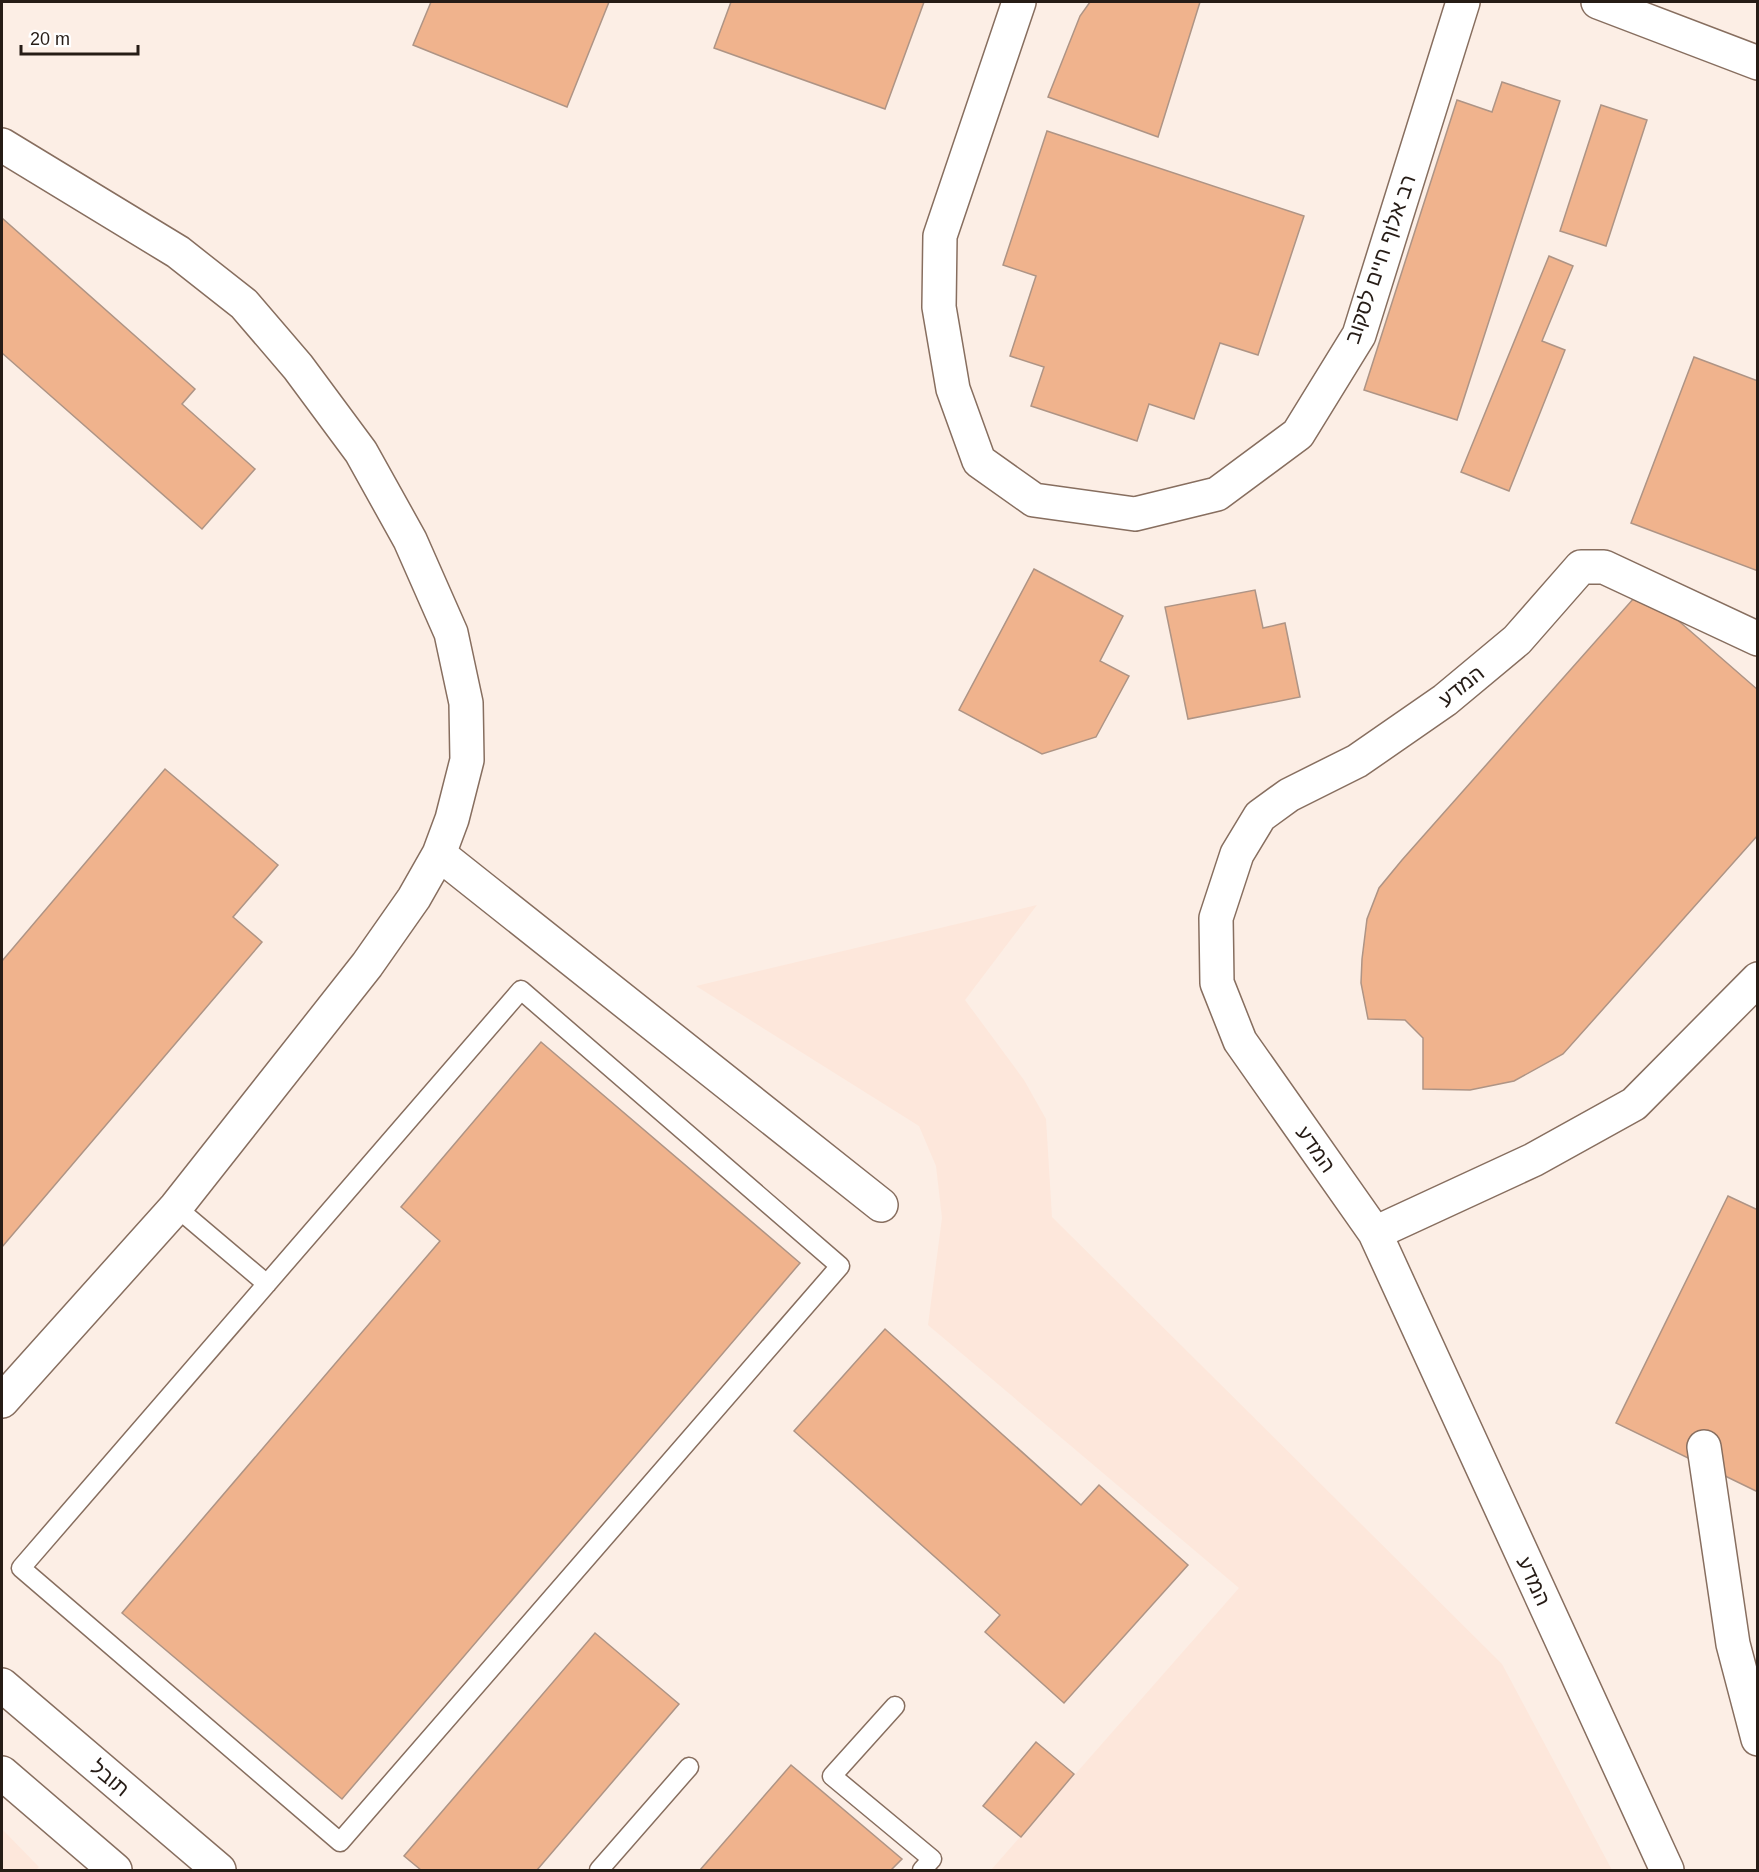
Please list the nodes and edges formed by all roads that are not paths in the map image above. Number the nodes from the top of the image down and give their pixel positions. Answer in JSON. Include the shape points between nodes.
{"nodes":[{"id":1,"x":1019,"y":2,"type":"edge"},
{"id":2,"x":1463,"y":2,"type":"edge"},
{"id":3,"x":1598,"y":2,"type":"edge"},
{"id":4,"x":1758,"y":63,"type":"edge"},
{"id":5,"x":2,"y":145,"type":"edge"},
{"id":6,"x":1758,"y":639,"type":"edge"},
{"id":7,"x":439,"y":854,"type":"junction"},
{"id":8,"x":1758,"y":979,"type":"edge"},
{"id":9,"x":881,"y":1204,"type":"dead end"},
{"id":10,"x":176,"y":1207,"type":"junction"},
{"id":11,"x":1376,"y":1233,"type":"junction"},
{"id":12,"x":267,"y":1284,"type":"junction"},
{"id":13,"x":2,"y":1401,"type":"edge"},
{"id":14,"x":1704,"y":1447,"type":"dead end"},
{"id":15,"x":2,"y":1685,"type":"edge"},
{"id":16,"x":895,"y":1706,"type":"dead end"},
{"id":17,"x":1758,"y":1739,"type":"edge"},
{"id":18,"x":689,"y":1767,"type":"dead end"},
{"id":19,"x":2,"y":1773,"type":"edge"},
{"id":20,"x":116,"y":1870,"type":"edge"},
{"id":21,"x":219,"y":1870,"type":"edge"},
{"id":22,"x":599,"y":1870,"type":"edge"},
{"id":23,"x":922,"y":1870,"type":"edge"},
{"id":24,"x":1667,"y":1870,"type":"edge"}],
"edges":[{"from":1,"to":2,"type":"street","name":"רב אלוף חיים לסקוב","via":[[940,236],[939,307],[953,389],[980,461],[1034,500],[1135,514],[1217,494],[1298,434],[1359,335]]},
{"from":3,"to":4,"type":"street"},
{"from":5,"to":7,"type":"street","via":[[178,252],[244,304],[298,367],[361,452],[410,540],[451,633],[466,703],[467,760]]},
{"from":6,"to":11,"type":"street","name":"המדע","via":[[1604,567],[1581,567],[1517,640],[1445,700],[1357,761],[1288,795],[1260,816],[1237,854],[1216,918],[1217,983],[1240,1041]]},
{"from":7,"to":9,"type":"street"},
{"from":7,"to":10,"type":"street","via":[[368,965]]},
{"from":8,"to":11,"type":"street","via":[[1634,1104],[1533,1160]]},
{"from":10,"to":12,"type":"lane"},
{"from":10,"to":13,"type":"street"},
{"from":11,"to":24,"type":"street","name":"המדע"},
{"from":12,"to":12,"type":"lane","via":[[21,1568],[340,1842],[840,1266],[522,990]]},
{"from":14,"to":17,"type":"street","via":[[1733,1644]]},
{"from":15,"to":21,"type":"street","name":"תובל"},
{"from":16,"to":23,"type":"lane","via":[[832,1776],[932,1858]]},
{"from":18,"to":22,"type":"lane"},
{"from":19,"to":20,"type":"street"}]}
